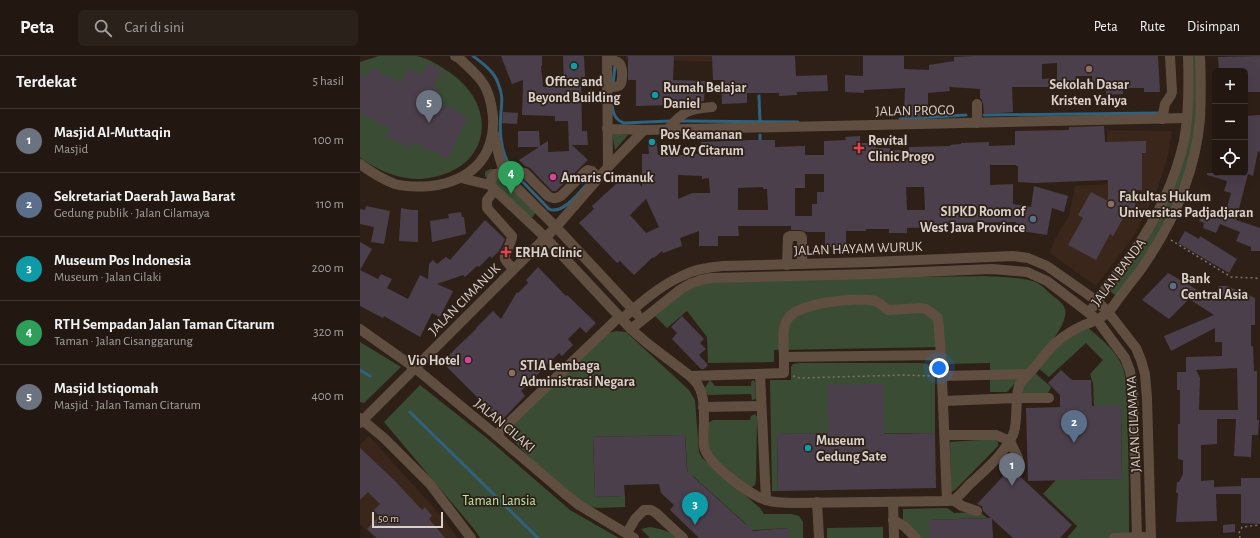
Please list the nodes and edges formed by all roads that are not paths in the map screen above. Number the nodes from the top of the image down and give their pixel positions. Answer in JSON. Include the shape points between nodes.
{"nodes":[{"id":1,"x":1170,"y":56,"type":"edge"},
{"id":2,"x":1188,"y":56,"type":"edge"},
{"id":3,"x":1200,"y":56,"type":"edge"},
{"id":4,"x":458,"y":57,"type":"edge"},
{"id":5,"x":607,"y":57,"type":"edge"},
{"id":6,"x":607,"y":87,"type":"junction"},
{"id":7,"x":977,"y":104,"type":"dead end"},
{"id":8,"x":712,"y":107,"type":"dead end"},
{"id":9,"x":1187,"y":118,"type":"junction"},
{"id":10,"x":1162,"y":119,"type":"junction"},
{"id":11,"x":977,"y":123,"type":"junction"},
{"id":12,"x":607,"y":129,"type":"junction"},
{"id":13,"x":493,"y":130,"type":"junction"},
{"id":14,"x":644,"y":130,"type":"junction"},
{"id":15,"x":668,"y":130,"type":"junction"},
{"id":16,"x":360,"y":164,"type":"edge"},
{"id":17,"x":608,"y":167,"type":"junction"},
{"id":18,"x":504,"y":172,"type":"junction"},
{"id":19,"x":461,"y":178,"type":"junction"},
{"id":20,"x":598,"y":178,"type":"junction"},
{"id":21,"x":510,"y":182,"type":"junction"},
{"id":22,"x":493,"y":187,"type":"junction"},
{"id":23,"x":556,"y":227,"type":"junction"},
{"id":24,"x":545,"y":237,"type":"junction"},
{"id":25,"x":992,"y":257,"type":"junction"},
{"id":26,"x":871,"y":262,"type":"junction"},
{"id":27,"x":802,"y":264,"type":"junction"},
{"id":28,"x":762,"y":265,"type":"junction"},
{"id":29,"x":787,"y":265,"type":"junction"},
{"id":30,"x":513,"y":269,"type":"junction"},
{"id":31,"x":992,"y":269,"type":"junction"},
{"id":32,"x":872,"y":274,"type":"junction"},
{"id":33,"x":762,"y":277,"type":"junction"},
{"id":34,"x":1097,"y":301,"type":"junction"},
{"id":35,"x":633,"y":309,"type":"junction"},
{"id":36,"x":1108,"y":312,"type":"junction"},
{"id":37,"x":1089,"y":313,"type":"junction"},
{"id":38,"x":621,"y":318,"type":"junction"},
{"id":39,"x":643,"y":320,"type":"junction"},
{"id":40,"x":1097,"y":320,"type":"junction"},
{"id":41,"x":1082,"y":326,"type":"junction"},
{"id":42,"x":360,"y":329,"type":"edge"},
{"id":43,"x":631,"y":329,"type":"junction"},
{"id":44,"x":1132,"y":340,"type":"junction"},
{"id":45,"x":1118,"y":349,"type":"junction"},
{"id":46,"x":941,"y":355,"type":"junction"},
{"id":47,"x":784,"y":357,"type":"junction"},
{"id":48,"x":415,"y":368,"type":"junction"},
{"id":49,"x":760,"y":374,"type":"junction"},
{"id":50,"x":1029,"y":374,"type":"junction"},
{"id":51,"x":690,"y":376,"type":"junction"},
{"id":52,"x":942,"y":376,"type":"junction"},
{"id":53,"x":1017,"y":398,"type":"junction"},
{"id":54,"x":1049,"y":398,"type":"dead end"},
{"id":55,"x":1133,"y":398,"type":"junction"},
{"id":56,"x":1147,"y":398,"type":"junction"},
{"id":57,"x":944,"y":400,"type":"junction"},
{"id":58,"x":761,"y":406,"type":"junction"},
{"id":59,"x":703,"y":407,"type":"junction"},
{"id":60,"x":361,"y":420,"type":"edge"},
{"id":61,"x":496,"y":434,"type":"junction"},
{"id":62,"x":945,"y":434,"type":"junction"},
{"id":63,"x":1010,"y":441,"type":"junction"},
{"id":64,"x":1019,"y":467,"type":"dead end"},
{"id":65,"x":766,"y":500,"type":"junction"},
{"id":66,"x":950,"y":501,"type":"junction"},
{"id":67,"x":817,"y":502,"type":"junction"},
{"id":68,"x":893,"y":502,"type":"junction"},
{"id":69,"x":977,"y":510,"type":"dead end"},
{"id":70,"x":893,"y":520,"type":"junction"},
{"id":71,"x":631,"y":535,"type":"edge"},
{"id":72,"x":1151,"y":537,"type":"edge"},
{"id":73,"x":471,"y":538,"type":"edge"},
{"id":74,"x":683,"y":538,"type":"edge"},
{"id":75,"x":819,"y":538,"type":"edge"},
{"id":76,"x":894,"y":538,"type":"edge"},
{"id":77,"x":916,"y":538,"type":"edge"},
{"id":78,"x":1114,"y":538,"type":"edge"},
{"id":79,"x":1120,"y":538,"type":"edge"},
{"id":80,"x":1137,"y":538,"type":"edge"}],
"edges":[{"from":1,"to":10,"type":"street","via":[[1172,92],[1165,104]]},
{"from":2,"to":9,"type":"street","name":"JALAN BANDA"},
{"from":3,"to":36,"type":"street","name":"JALAN BANDA","via":[[1200,120],[1187,183],[1162,235],[1145,263]]},
{"from":4,"to":13,"type":"street","via":[[480,79],[487,90]]},
{"from":5,"to":6,"type":"street"},
{"from":5,"to":6,"type":"street","via":[[618,62],[622,70],[621,84]]},
{"from":6,"to":12,"type":"street"},
{"from":7,"to":11,"type":"street"},
{"from":8,"to":15,"type":"street","via":[[688,110]]},
{"from":9,"to":10,"type":"street","name":"JALAN PROGO"},
{"from":9,"to":34,"type":"street","name":"JALAN BANDA","via":[[1180,154],[1158,211],[1134,251]]},
{"from":10,"to":11,"type":"street","name":"JALAN PROGO"},
{"from":11,"to":15,"type":"street","name":"JALAN PROGO"},
{"from":12,"to":14,"type":"street","name":"JALAN PROGO"},
{"from":12,"to":17,"type":"street"},
{"from":13,"to":18,"type":"street"},
{"from":13,"to":19,"type":"street","via":[[487,152],[479,163]]},
{"from":14,"to":15,"type":"street","name":"JALAN PROGO"},
{"from":14,"to":17,"type":"street"},
{"from":16,"to":19,"type":"street","via":[[395,184],[417,187],[441,185]]},
{"from":17,"to":20,"type":"street","name":"JALAN CIMANUK"},
{"from":18,"to":21,"type":"street"},
{"from":18,"to":22,"type":"street","via":[[494,174],[490,179]]},
{"from":19,"to":22,"type":"street"},
{"from":20,"to":21,"type":"street","via":[[588,170],[561,196],[552,199],[525,173],[518,173]]},
{"from":20,"to":23,"type":"street","name":"JALAN CIMANUK"},
{"from":21,"to":23,"type":"street"},
{"from":22,"to":24,"type":"street"},
{"from":22,"to":30,"type":"street","via":[[487,200],[487,208],[512,236],[504,256]]},
{"from":23,"to":24,"type":"street","name":"JALAN CIMANUK"},
{"from":23,"to":35,"type":"street"},
{"from":24,"to":30,"type":"street","name":"JALAN CIMANUK"},
{"from":24,"to":38,"type":"street"},
{"from":25,"to":26,"type":"street","name":"JALAN HAYAM WURUK"},
{"from":25,"to":31,"type":"street"},
{"from":25,"to":34,"type":"street","name":"JALAN HAYAM WURUK","via":[[1028,258],[1047,266]]},
{"from":26,"to":27,"type":"street","name":"JALAN HAYAM WURUK"},
{"from":26,"to":32,"type":"street"},
{"from":27,"to":29,"type":"street","name":"JALAN HAYAM WURUK"},
{"from":27,"to":29,"type":"street","via":[[802,238],[797,235],[788,237]]},
{"from":28,"to":29,"type":"street","name":"JALAN HAYAM WURUK"},
{"from":28,"to":33,"type":"street"},
{"from":28,"to":35,"type":"street","name":"JALAN HAYAM WURUK","via":[[697,270],[666,285]]},
{"from":30,"to":48,"type":"street","name":"JALAN CIMANUK"},
{"from":31,"to":32,"type":"street","name":"JALAN HAYAM WURUK"},
{"from":31,"to":37,"type":"street","name":"JALAN HAYAM WURUK","via":[[1020,270],[1035,274]]},
{"from":32,"to":33,"type":"street","name":"JALAN HAYAM WURUK"},
{"from":33,"to":39,"type":"street","name":"JALAN HAYAM WURUK","via":[[701,280],[681,289]]},
{"from":34,"to":36,"type":"street","name":"JALAN CILAMAYA"},
{"from":34,"to":37,"type":"street","name":"JALAN BANDA"},
{"from":35,"to":38,"type":"street","name":"JALAN HAYAM WURUK"},
{"from":35,"to":39,"type":"street"},
{"from":36,"to":40,"type":"street","name":"JALAN BANDA"},
{"from":36,"to":44,"type":"street","name":"JALAN CILAMAYA"},
{"from":37,"to":40,"type":"street","name":"JALAN HAYAM WURUK"},
{"from":37,"to":41,"type":"street","name":"JALAN BANDA"},
{"from":38,"to":43,"type":"street"},
{"from":38,"to":61,"type":"street","name":"JALAN HAYAM WURUK"},
{"from":39,"to":43,"type":"street","name":"JALAN HAYAM WURUK"},
{"from":40,"to":41,"type":"street","name":"JALAN BANDA"},
{"from":40,"to":45,"type":"street","name":"JALAN CILAMAYA"},
{"from":41,"to":50,"type":"street","name":"JALAN BANDA","via":[[1050,348]]},
{"from":42,"to":48,"type":"street","name":"JALAN CILAKI"},
{"from":43,"to":51,"type":"street"},
{"from":44,"to":45,"type":"street"},
{"from":44,"to":56,"type":"street","name":"JALAN CILAMAYA","via":[[1145,374]]},
{"from":45,"to":55,"type":"street","name":"JALAN CILAMAYA","via":[[1130,371]]},
{"from":46,"to":47,"type":"street"},
{"from":46,"to":47,"type":"street","via":[[938,318],[926,309],[888,310],[878,302],[861,300],[814,305],[791,315],[784,329]]},
{"from":46,"to":52,"type":"street"},
{"from":47,"to":49,"type":"street","via":[[784,373]]},
{"from":48,"to":60,"type":"street","name":"JALAN CIMANUK"},
{"from":48,"to":61,"type":"street","name":"JALAN CILAKI"},
{"from":49,"to":51,"type":"street"},
{"from":49,"to":58,"type":"street"},
{"from":50,"to":52,"type":"street"},
{"from":50,"to":53,"type":"street","name":"JALAN BANDA","via":[[1021,381]]},
{"from":51,"to":59,"type":"street","via":[[700,390]]},
{"from":52,"to":57,"type":"street"},
{"from":53,"to":54,"type":"street"},
{"from":53,"to":57,"type":"street"},
{"from":53,"to":63,"type":"street","name":"JALAN BANDA","via":[[1016,419]]},
{"from":55,"to":56,"type":"street"},
{"from":55,"to":80,"type":"street","name":"JALAN CILAMAYA"},
{"from":56,"to":72,"type":"street","name":"JALAN CILAMAYA"},
{"from":57,"to":62,"type":"street"},
{"from":58,"to":59,"type":"street"},
{"from":58,"to":65,"type":"street"},
{"from":59,"to":65,"type":"street","via":[[704,448],[710,459],[750,493]]},
{"from":60,"to":73,"type":"street","via":[[384,438],[430,484]]},
{"from":61,"to":71,"type":"street","name":"JALAN CILAKI","via":[[564,494]]},
{"from":62,"to":63,"type":"street","via":[[996,436]]},
{"from":62,"to":66,"type":"street"},
{"from":63,"to":64,"type":"street"},
{"from":63,"to":66,"type":"street","via":[[985,470]]},
{"from":65,"to":67,"type":"street"},
{"from":66,"to":68,"type":"street"},
{"from":66,"to":69,"type":"street"},
{"from":67,"to":68,"type":"street"},
{"from":67,"to":75,"type":"street"},
{"from":68,"to":70,"type":"street"},
{"from":70,"to":76,"type":"street"},
{"from":70,"to":77,"type":"street","via":[[904,526]]},
{"from":71,"to":74,"type":"street","via":[[635,519],[644,510],[651,510]]},
{"from":72,"to":80,"type":"street"},
{"from":78,"to":79,"type":"street"},
{"from":79,"to":80,"type":"street"}]}
